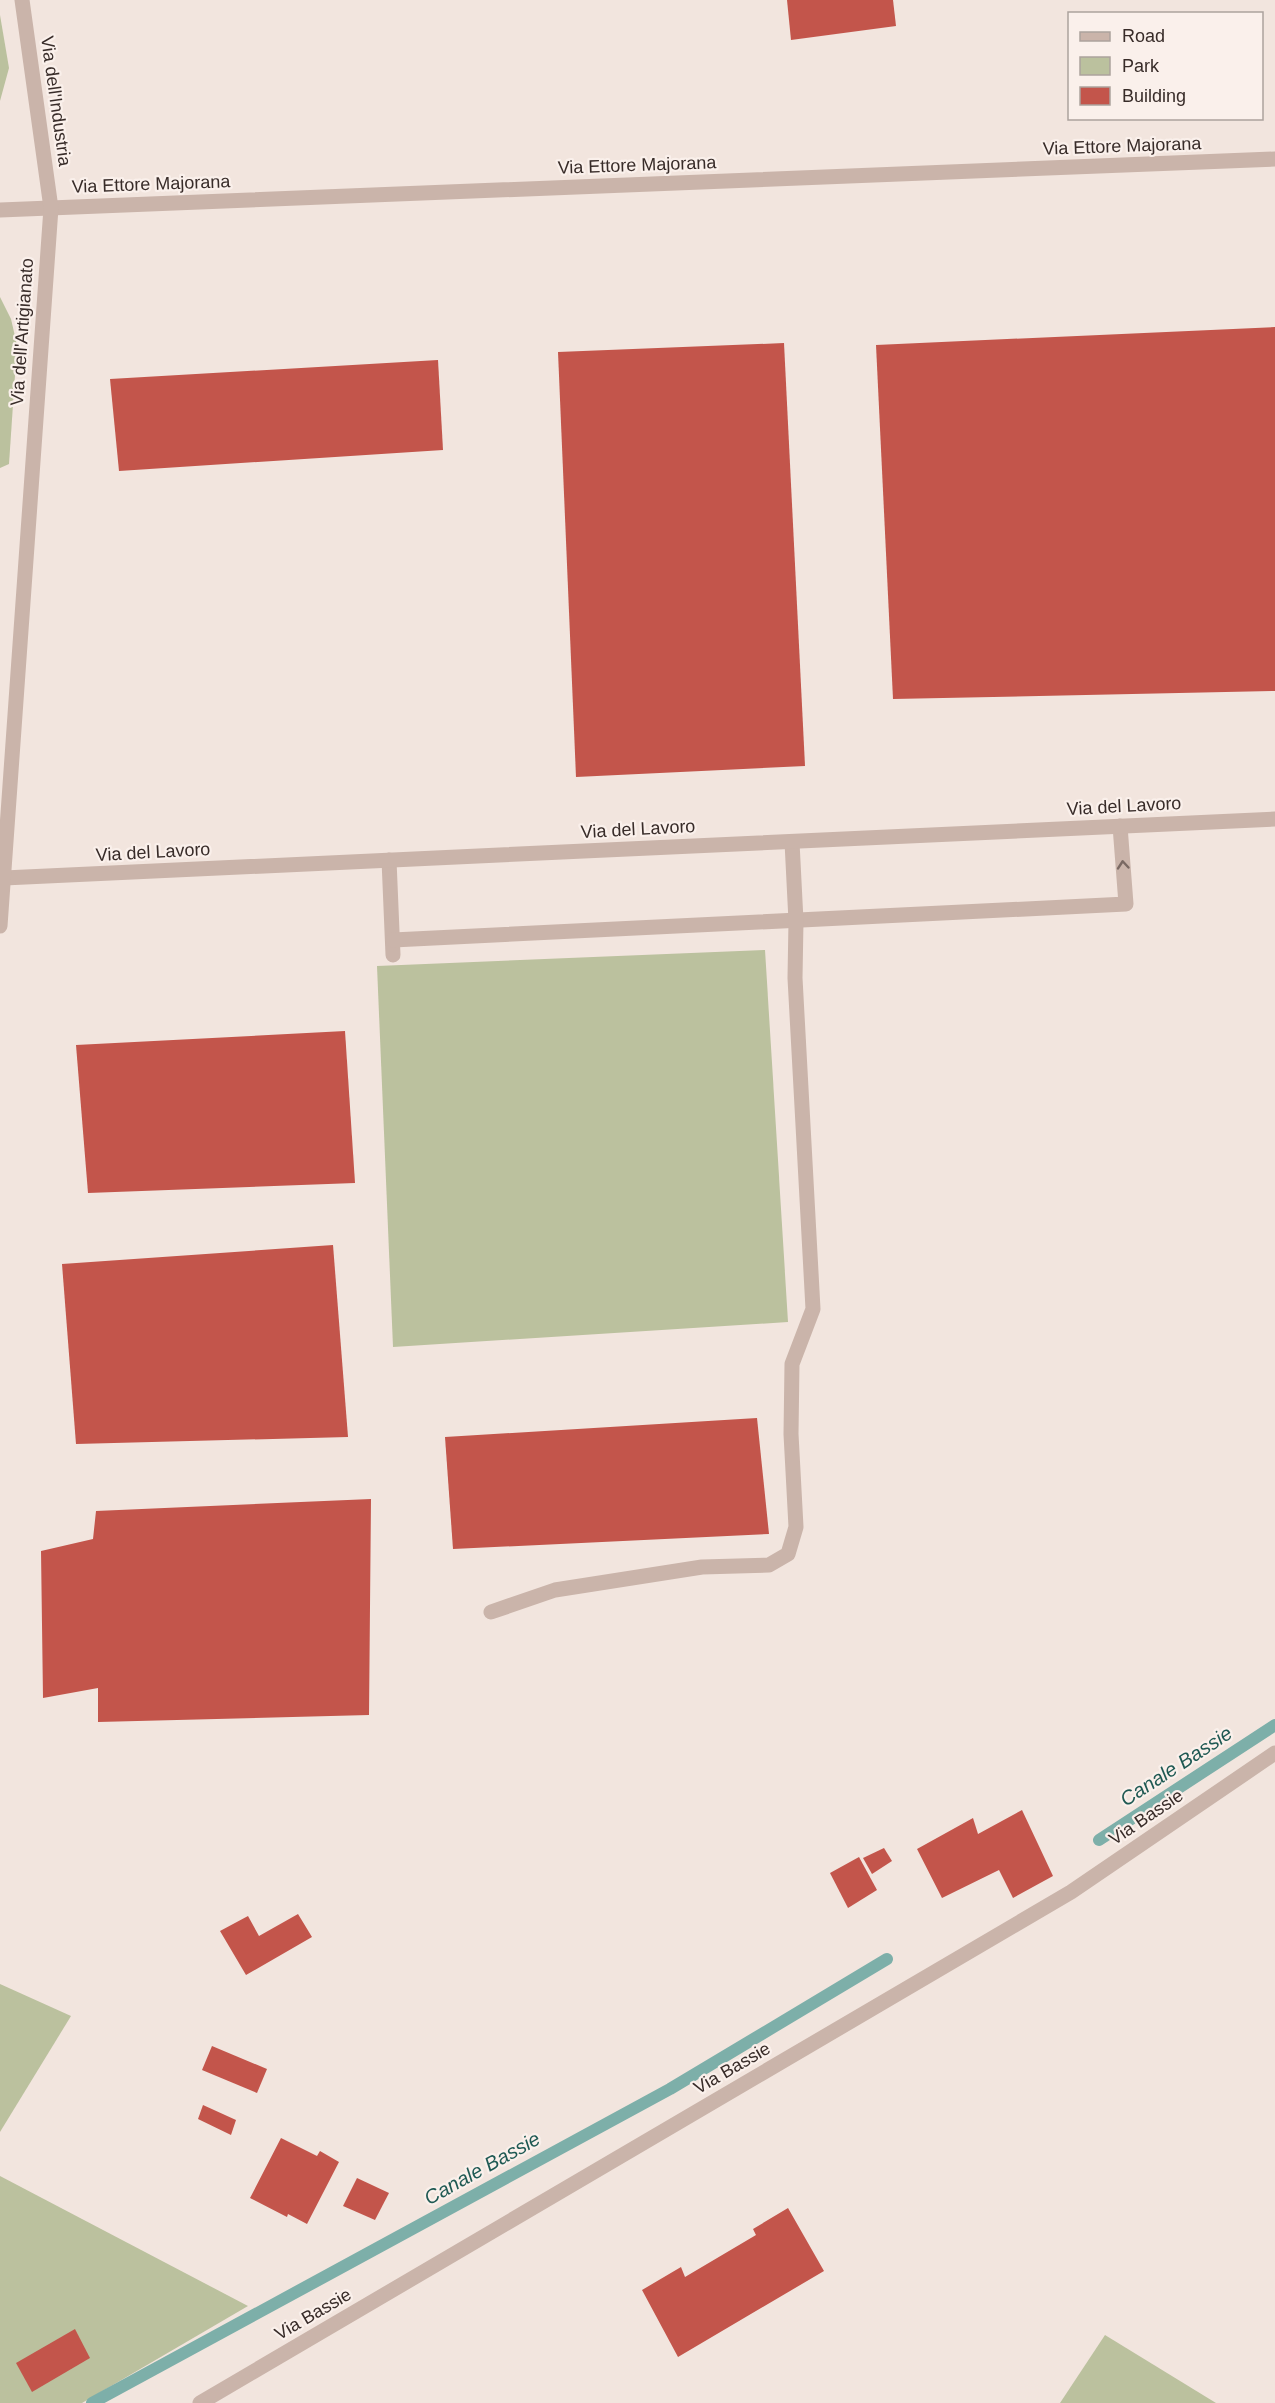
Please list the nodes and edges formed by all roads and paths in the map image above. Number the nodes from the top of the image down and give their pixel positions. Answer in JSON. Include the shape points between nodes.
{"nodes":[{"id":1,"x":22,"y":0,"type":"edge"},
{"id":2,"x":1275,"y":159,"type":"edge"},
{"id":3,"x":51,"y":208,"type":"junction"},
{"id":4,"x":0,"y":210,"type":"edge"},
{"id":5,"x":1275,"y":819,"type":"edge"},
{"id":6,"x":1120,"y":826,"type":"junction"},
{"id":7,"x":792,"y":842,"type":"junction"},
{"id":8,"x":389,"y":860,"type":"junction"},
{"id":9,"x":4,"y":878,"type":"junction"},
{"id":10,"x":796,"y":921,"type":"junction"},
{"id":11,"x":0,"y":926,"type":"edge"},
{"id":12,"x":491,"y":1612,"type":"dead end"},
{"id":13,"x":1275,"y":1753,"type":"edge"},
{"id":14,"x":200,"y":2403,"type":"edge"}],
"edges":[{"from":1,"to":3,"type":"street","name":"Via dell'Industria"},
{"from":2,"to":3,"type":"street","name":"Via Ettore Majorana"},
{"from":3,"to":4,"type":"street","name":"Via Ettore Majorana"},
{"from":3,"to":9,"type":"street","name":"Via dell'Artigianato"},
{"from":5,"to":6,"type":"street","name":"Via del Lavoro"},
{"from":6,"to":7,"type":"street","name":"Via del Lavoro"},
{"from":10,"to":6,"type":"street","one_way":true,"via":[[1126,904]]},
{"from":7,"to":8,"type":"street","name":"Via del Lavoro"},
{"from":7,"to":10,"type":"street"},
{"from":8,"to":9,"type":"street","name":"Via del Lavoro"},
{"from":8,"to":10,"type":"street","via":[[393,948]]},
{"from":9,"to":11,"type":"street","name":"Via dell'Artigianato"},
{"from":10,"to":12,"type":"street","via":[[795,978],[813,1309],[792,1364],[796,1527],[788,1554],[769,1565],[702,1567],[555,1590]]},
{"from":13,"to":14,"type":"street","name":"Via Bassie","via":[[1071,1892]]}]}
